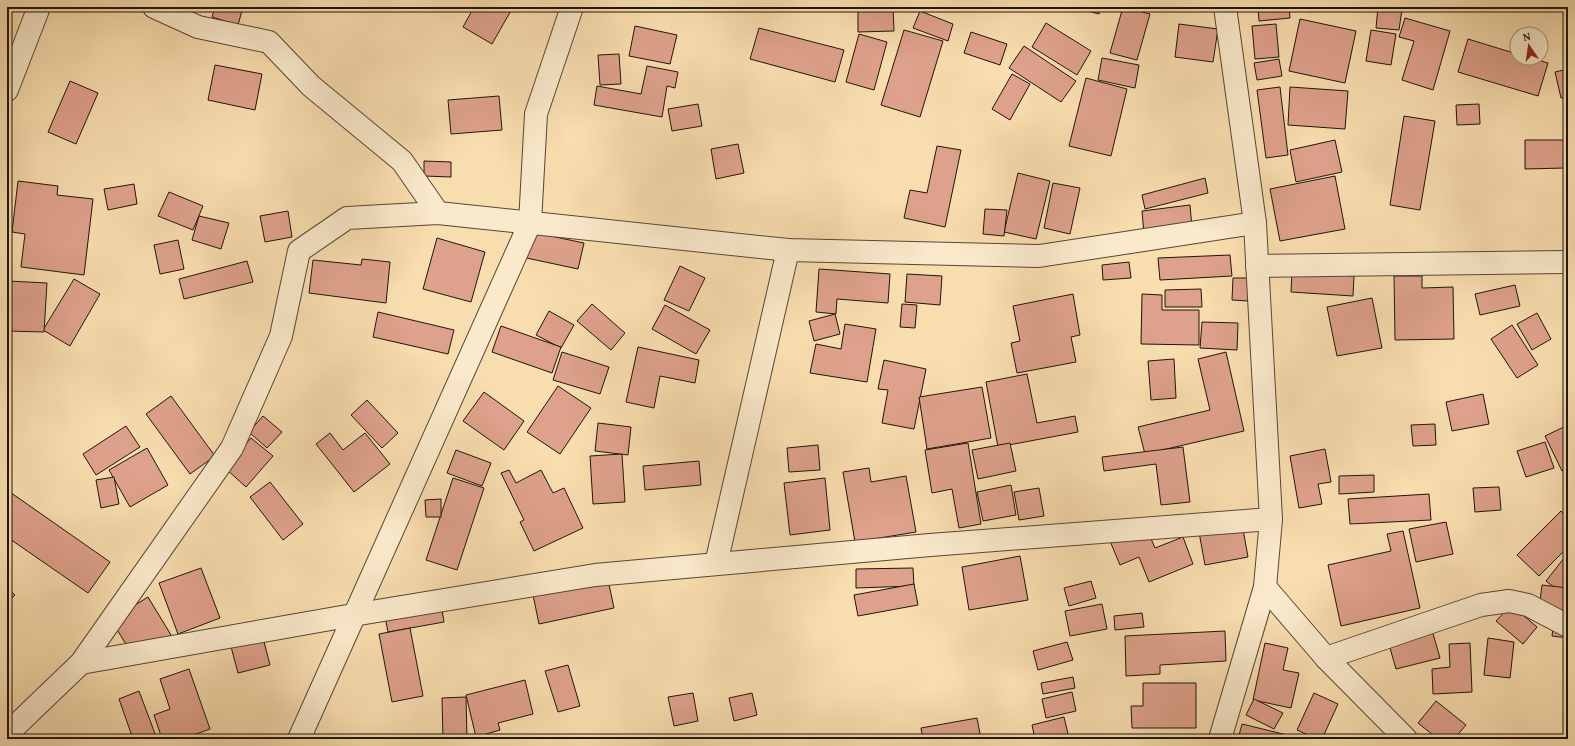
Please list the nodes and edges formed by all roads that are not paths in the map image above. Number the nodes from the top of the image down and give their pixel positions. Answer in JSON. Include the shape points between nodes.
{"nodes":[{"id":1,"x":39,"y":7,"type":"edge"},
{"id":2,"x":154,"y":7,"type":"edge"},
{"id":3,"x":572,"y":7,"type":"edge"},
{"id":4,"x":1225,"y":7,"type":"edge"},
{"id":5,"x":7,"y":90,"type":"edge"},
{"id":6,"x":438,"y":213,"type":"junction"},
{"id":7,"x":530,"y":223,"type":"junction"},
{"id":8,"x":1254,"y":223,"type":"junction"},
{"id":9,"x":788,"y":250,"type":"junction"},
{"id":10,"x":1568,"y":262,"type":"edge"},
{"id":11,"x":1257,"y":266,"type":"junction"},
{"id":12,"x":1271,"y":519,"type":"junction"},
{"id":13,"x":716,"y":564,"type":"junction"},
{"id":14,"x":1265,"y":587,"type":"junction"},
{"id":15,"x":353,"y":615,"type":"junction"},
{"id":16,"x":1568,"y":626,"type":"edge"},
{"id":17,"x":1326,"y":658,"type":"junction"},
{"id":18,"x":81,"y":664,"type":"junction"},
{"id":19,"x":7,"y":734,"type":"edge"},
{"id":20,"x":299,"y":739,"type":"edge"},
{"id":21,"x":1220,"y":739,"type":"edge"},
{"id":22,"x":1406,"y":739,"type":"edge"}],
"edges":[{"from":1,"to":5,"type":"street"},
{"from":2,"to":6,"type":"street","via":[[198,27],[269,42],[311,86],[402,161]]},
{"from":3,"to":7,"type":"street","via":[[536,114]]},
{"from":4,"to":8,"type":"street"},
{"from":6,"to":7,"type":"street"},
{"from":6,"to":18,"type":"street","via":[[347,218],[299,251],[281,336],[232,448]]},
{"from":7,"to":9,"type":"street"},
{"from":7,"to":15,"type":"street"},
{"from":8,"to":9,"type":"street","via":[[1039,256]]},
{"from":8,"to":11,"type":"street"},
{"from":9,"to":13,"type":"street"},
{"from":10,"to":11,"type":"street"},
{"from":11,"to":12,"type":"street"},
{"from":12,"to":13,"type":"street"},
{"from":12,"to":14,"type":"street"},
{"from":13,"to":15,"type":"street","via":[[595,575]]},
{"from":14,"to":17,"type":"street"},
{"from":14,"to":21,"type":"street"},
{"from":15,"to":18,"type":"street"},
{"from":15,"to":20,"type":"street"},
{"from":16,"to":17,"type":"street","via":[[1528,605],[1509,601],[1481,605]]},
{"from":17,"to":22,"type":"street"},
{"from":18,"to":19,"type":"street"}]}
